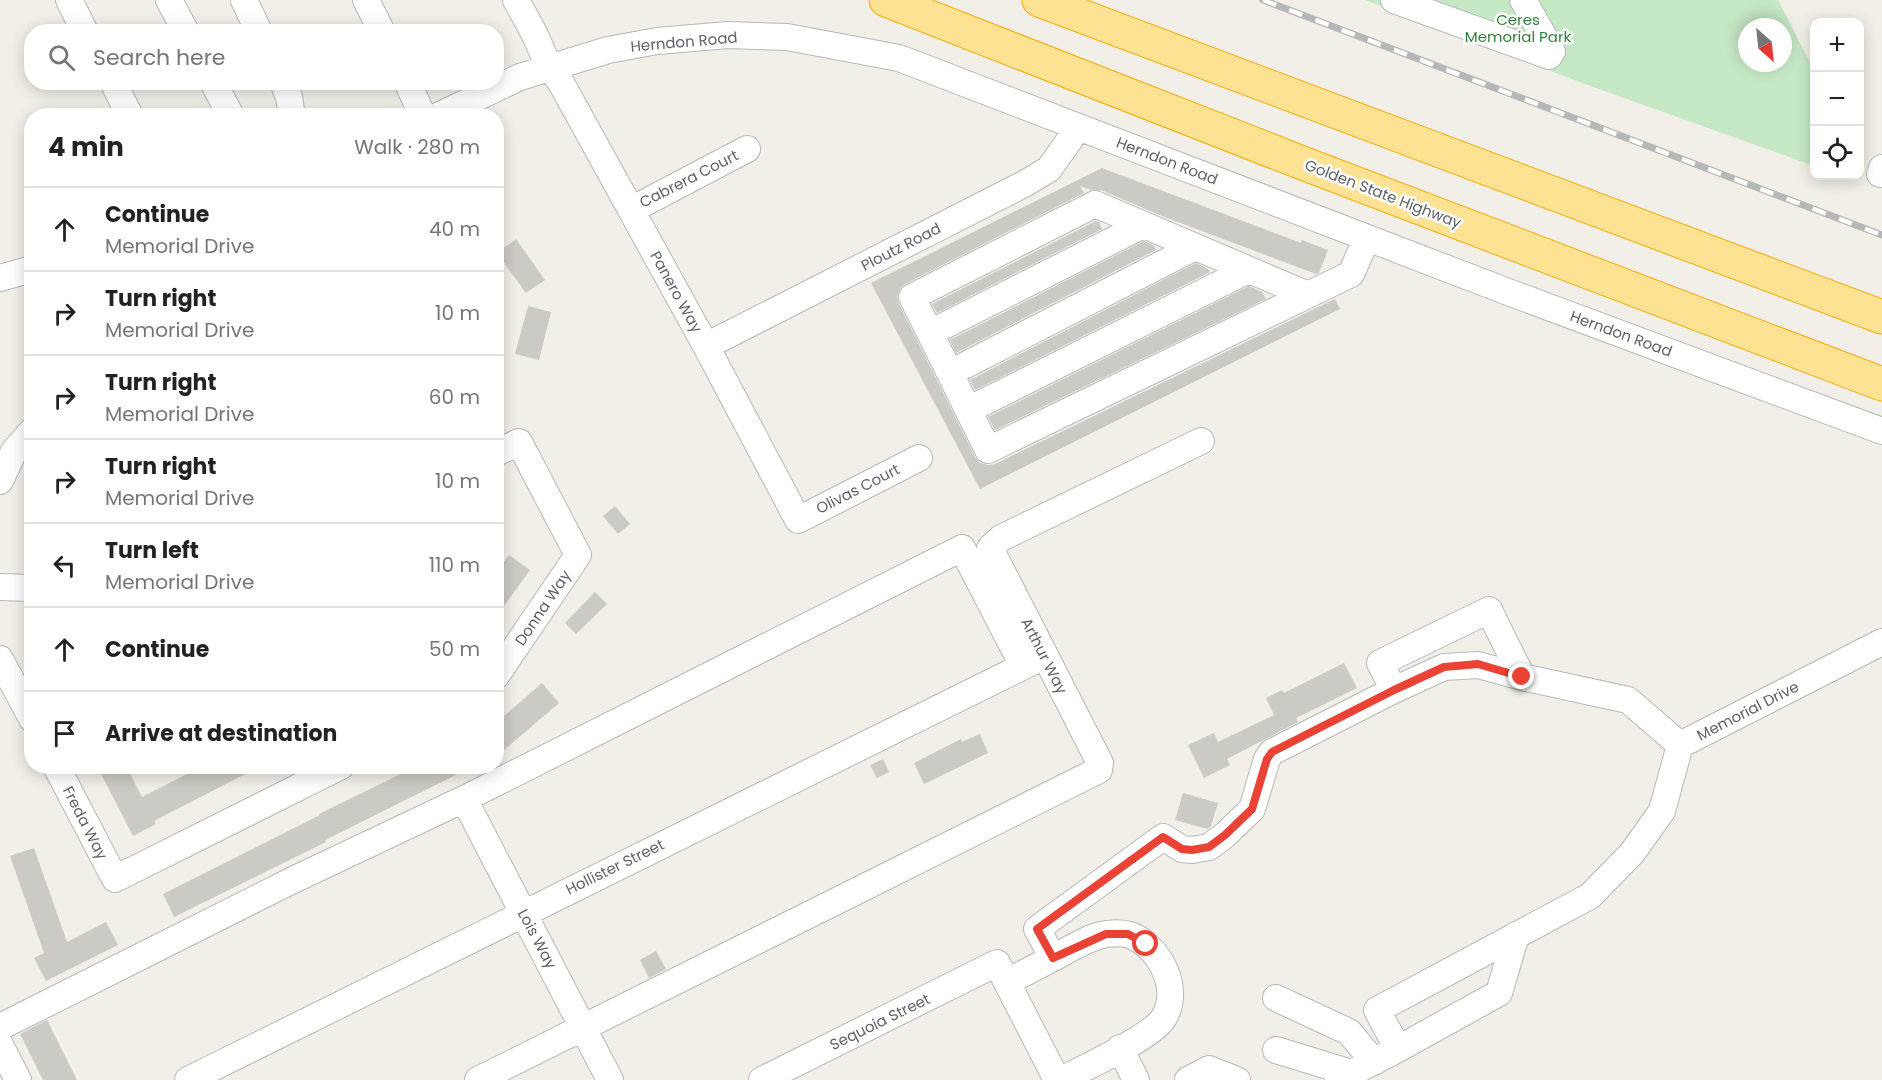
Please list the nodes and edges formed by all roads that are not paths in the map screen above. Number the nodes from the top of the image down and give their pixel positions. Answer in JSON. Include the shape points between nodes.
{"nodes":[{"id":1,"x":69,"y":0,"type":"edge"},
{"id":2,"x":169,"y":0,"type":"edge"},
{"id":3,"x":244,"y":0,"type":"edge"},
{"id":4,"x":366,"y":0,"type":"edge"},
{"id":5,"x":516,"y":0,"type":"edge"},
{"id":6,"x":874,"y":0,"type":"edge"},
{"id":7,"x":1039,"y":0,"type":"edge"},
{"id":8,"x":1394,"y":0,"type":"edge"},
{"id":9,"x":1523,"y":0,"type":"edge"},
{"id":10,"x":900,"y":6,"type":"edge"},
{"id":11,"x":82,"y":24,"type":"edge"},
{"id":12,"x":182,"y":24,"type":"edge"},
{"id":13,"x":255,"y":24,"type":"edge"},
{"id":14,"x":378,"y":24,"type":"edge"},
{"id":15,"x":549,"y":67,"type":"junction"},
{"id":16,"x":504,"y":85,"type":"edge"},
{"id":17,"x":117,"y":90,"type":"edge"},
{"id":18,"x":217,"y":90,"type":"edge"},
{"id":19,"x":286,"y":90,"type":"edge"},
{"id":20,"x":411,"y":90,"type":"edge"},
{"id":21,"x":493,"y":90,"type":"edge"},
{"id":22,"x":126,"y":108,"type":"edge"},
{"id":23,"x":227,"y":108,"type":"edge"},
{"id":24,"x":291,"y":108,"type":"edge"},
{"id":25,"x":419,"y":108,"type":"edge"},
{"id":26,"x":455,"y":108,"type":"edge"},
{"id":27,"x":1078,"y":128,"type":"junction"},
{"id":28,"x":747,"y":149,"type":"dead end"},
{"id":29,"x":631,"y":210,"type":"junction"},
{"id":30,"x":1143,"y":225,"type":"junction"},
{"id":31,"x":1367,"y":238,"type":"junction"},
{"id":32,"x":1196,"y":247,"type":"junction"},
{"id":33,"x":1248,"y":270,"type":"junction"},
{"id":34,"x":24,"y":271,"type":"edge"},
{"id":35,"x":0,"y":278,"type":"edge"},
{"id":36,"x":1308,"y":295,"type":"junction"},
{"id":37,"x":1882,"y":316,"type":"edge"},
{"id":38,"x":930,"y":333,"type":"junction"},
{"id":39,"x":706,"y":346,"type":"junction"},
{"id":40,"x":950,"y":374,"type":"junction"},
{"id":41,"x":1882,"y":384,"type":"edge"},
{"id":42,"x":968,"y":410,"type":"junction"},
{"id":43,"x":1882,"y":431,"type":"edge"},
{"id":44,"x":24,"y":440,"type":"edge"},
{"id":45,"x":1201,"y":441,"type":"dead end"},
{"id":46,"x":508,"y":448,"type":"edge"},
{"id":47,"x":919,"y":458,"type":"dead end"},
{"id":48,"x":0,"y":481,"type":"edge"},
{"id":49,"x":798,"y":520,"type":"joint"},
{"id":50,"x":0,"y":587,"type":"edge"},
{"id":51,"x":24,"y":588,"type":"edge"},
{"id":52,"x":1882,"y":642,"type":"edge"},
{"id":53,"x":0,"y":659,"type":"edge"},
{"id":54,"x":1034,"y":661,"type":"junction"},
{"id":55,"x":504,"y":664,"type":"edge"},
{"id":56,"x":1522,"y":677,"type":"junction"},
{"id":57,"x":1394,"y":690,"type":"junction"},
{"id":58,"x":24,"y":704,"type":"edge"},
{"id":59,"x":1680,"y":745,"type":"junction"},
{"id":60,"x":60,"y":774,"type":"edge"},
{"id":61,"x":325,"y":774,"type":"edge"},
{"id":62,"x":464,"y":799,"type":"junction"},
{"id":63,"x":523,"y":912,"type":"junction"},
{"id":64,"x":1516,"y":935,"type":"junction"},
{"id":65,"x":1053,"y":958,"type":"junction"},
{"id":66,"x":1002,"y":972,"type":"junction"},
{"id":67,"x":1276,"y":998,"type":"dead end"},
{"id":68,"x":0,"y":1027,"type":"edge"},
{"id":69,"x":583,"y":1028,"type":"junction"},
{"id":70,"x":0,"y":1045,"type":"edge"},
{"id":71,"x":1120,"y":1048,"type":"junction"},
{"id":72,"x":1398,"y":1049,"type":"junction"},
{"id":73,"x":1276,"y":1050,"type":"dead end"},
{"id":74,"x":1374,"y":1062,"type":"junction"},
{"id":75,"x":10,"y":1075,"type":"edge"},
{"id":76,"x":1198,"y":1075,"type":"edge"},
{"id":77,"x":1344,"y":1077,"type":"edge"},
{"id":78,"x":188,"y":1080,"type":"edge"},
{"id":79,"x":478,"y":1080,"type":"edge"},
{"id":80,"x":610,"y":1080,"type":"edge"},
{"id":81,"x":762,"y":1080,"type":"edge"},
{"id":82,"x":1059,"y":1080,"type":"edge"},
{"id":83,"x":1136,"y":1080,"type":"edge"},
{"id":84,"x":1238,"y":1080,"type":"edge"}],
"edges":[{"from":1,"to":11,"type":"street"},
{"from":2,"to":12,"type":"street"},
{"from":3,"to":13,"type":"street"},
{"from":4,"to":14,"type":"street"},
{"from":5,"to":15,"type":"street","name":"Panero Way"},
{"from":6,"to":10,"type":"highway","name":"Golden State Highway"},
{"from":7,"to":37,"type":"highway"},
{"from":8,"to":9,"type":"street","via":[[1549,56],[1550,47]]},
{"from":10,"to":41,"type":"highway","name":"Golden State Highway"},
{"from":15,"to":16,"type":"street","name":"Herndon Road"},
{"from":15,"to":27,"type":"street","name":"Herndon Road","via":[[657,41],[728,35],[787,37],[898,58]]},
{"from":15,"to":29,"type":"street","name":"Panero Way"},
{"from":17,"to":22,"type":"street"},
{"from":18,"to":23,"type":"street"},
{"from":19,"to":24,"type":"street"},
{"from":20,"to":25,"type":"street"},
{"from":21,"to":26,"type":"street","name":"Herndon Road"},
{"from":27,"to":31,"type":"street","name":"Herndon Road"},
{"from":27,"to":39,"type":"street","name":"Ploutz Road","via":[[1049,169],[1026,183]]},
{"from":28,"to":29,"type":"street","name":"Cabrera Court"},
{"from":29,"to":39,"type":"street","name":"Panero Way"},
{"from":30,"to":32,"type":"street"},
{"from":30,"to":38,"type":"street"},
{"from":30,"to":38,"type":"street","via":[[1095,204],[1085,209],[912,297]]},
{"from":31,"to":36,"type":"street","via":[[1350,274]]},
{"from":31,"to":43,"type":"street","name":"Herndon Road"},
{"from":32,"to":33,"type":"street"},
{"from":32,"to":40,"type":"street"},
{"from":33,"to":36,"type":"street"},
{"from":33,"to":42,"type":"street"},
{"from":34,"to":35,"type":"street"},
{"from":36,"to":42,"type":"street","via":[[988,450]]},
{"from":38,"to":40,"type":"street"},
{"from":39,"to":49,"type":"street","name":"Panero Way"},
{"from":40,"to":42,"type":"street"},
{"from":44,"to":48,"type":"street","via":[[14,451]]},
{"from":45,"to":54,"type":"street","name":"Arthur Way","via":[[1001,538],[990,548]]},
{"from":46,"to":55,"type":"street","name":"Donna Way","via":[[578,555]]},
{"from":47,"to":49,"type":"street","name":"Olivas Court"},
{"from":50,"to":51,"type":"street"},
{"from":52,"to":59,"type":"street","name":"Memorial Drive"},
{"from":53,"to":58,"type":"street"},
{"from":54,"to":62,"type":"street","via":[[962,548]]},
{"from":54,"to":63,"type":"street","name":"Hollister Street"},
{"from":54,"to":69,"type":"street","name":"Arthur Way","via":[[1100,763],[1099,770]]},
{"from":56,"to":57,"type":"street","via":[[1478,664],[1444,667]]},
{"from":56,"to":57,"type":"street","via":[[1489,610],[1380,663]]},
{"from":56,"to":59,"type":"street","via":[[1628,700]]},
{"from":57,"to":65,"type":"street","via":[[1272,752],[1252,809],[1209,847],[1182,849],[1163,837],[1037,929]]},
{"from":59,"to":64,"type":"street","name":"Memorial Drive","via":[[1662,811],[1632,853],[1590,896]]},
{"from":60,"to":61,"type":"street","name":"Freda Way","via":[[115,879]]},
{"from":62,"to":63,"type":"street","name":"Lois Way"},
{"from":62,"to":68,"type":"street"},
{"from":63,"to":69,"type":"street","name":"Lois Way"},
{"from":63,"to":78,"type":"street","name":"Hollister Street"},
{"from":64,"to":72,"type":"street","via":[[1499,993]]},
{"from":64,"to":72,"type":"street","name":"Memorial Drive","via":[[1377,1010]]},
{"from":65,"to":66,"type":"street","name":"Sequoia Street"},
{"from":65,"to":71,"type":"street","via":[[1106,934],[1128,934],[1146,944],[1160,960],[1170,991],[1163,1018],[1150,1031]]},
{"from":66,"to":81,"type":"street","name":"Sequoia Street"},
{"from":66,"to":82,"type":"street"},
{"from":67,"to":74,"type":"street","via":[[1350,1032]]},
{"from":69,"to":79,"type":"street"},
{"from":69,"to":80,"type":"street","name":"Lois Way"},
{"from":70,"to":75,"type":"street"},
{"from":71,"to":82,"type":"street"},
{"from":71,"to":83,"type":"street"},
{"from":72,"to":74,"type":"street"},
{"from":73,"to":77,"type":"street"},
{"from":74,"to":77,"type":"street"},
{"from":76,"to":84,"type":"street"}]}
